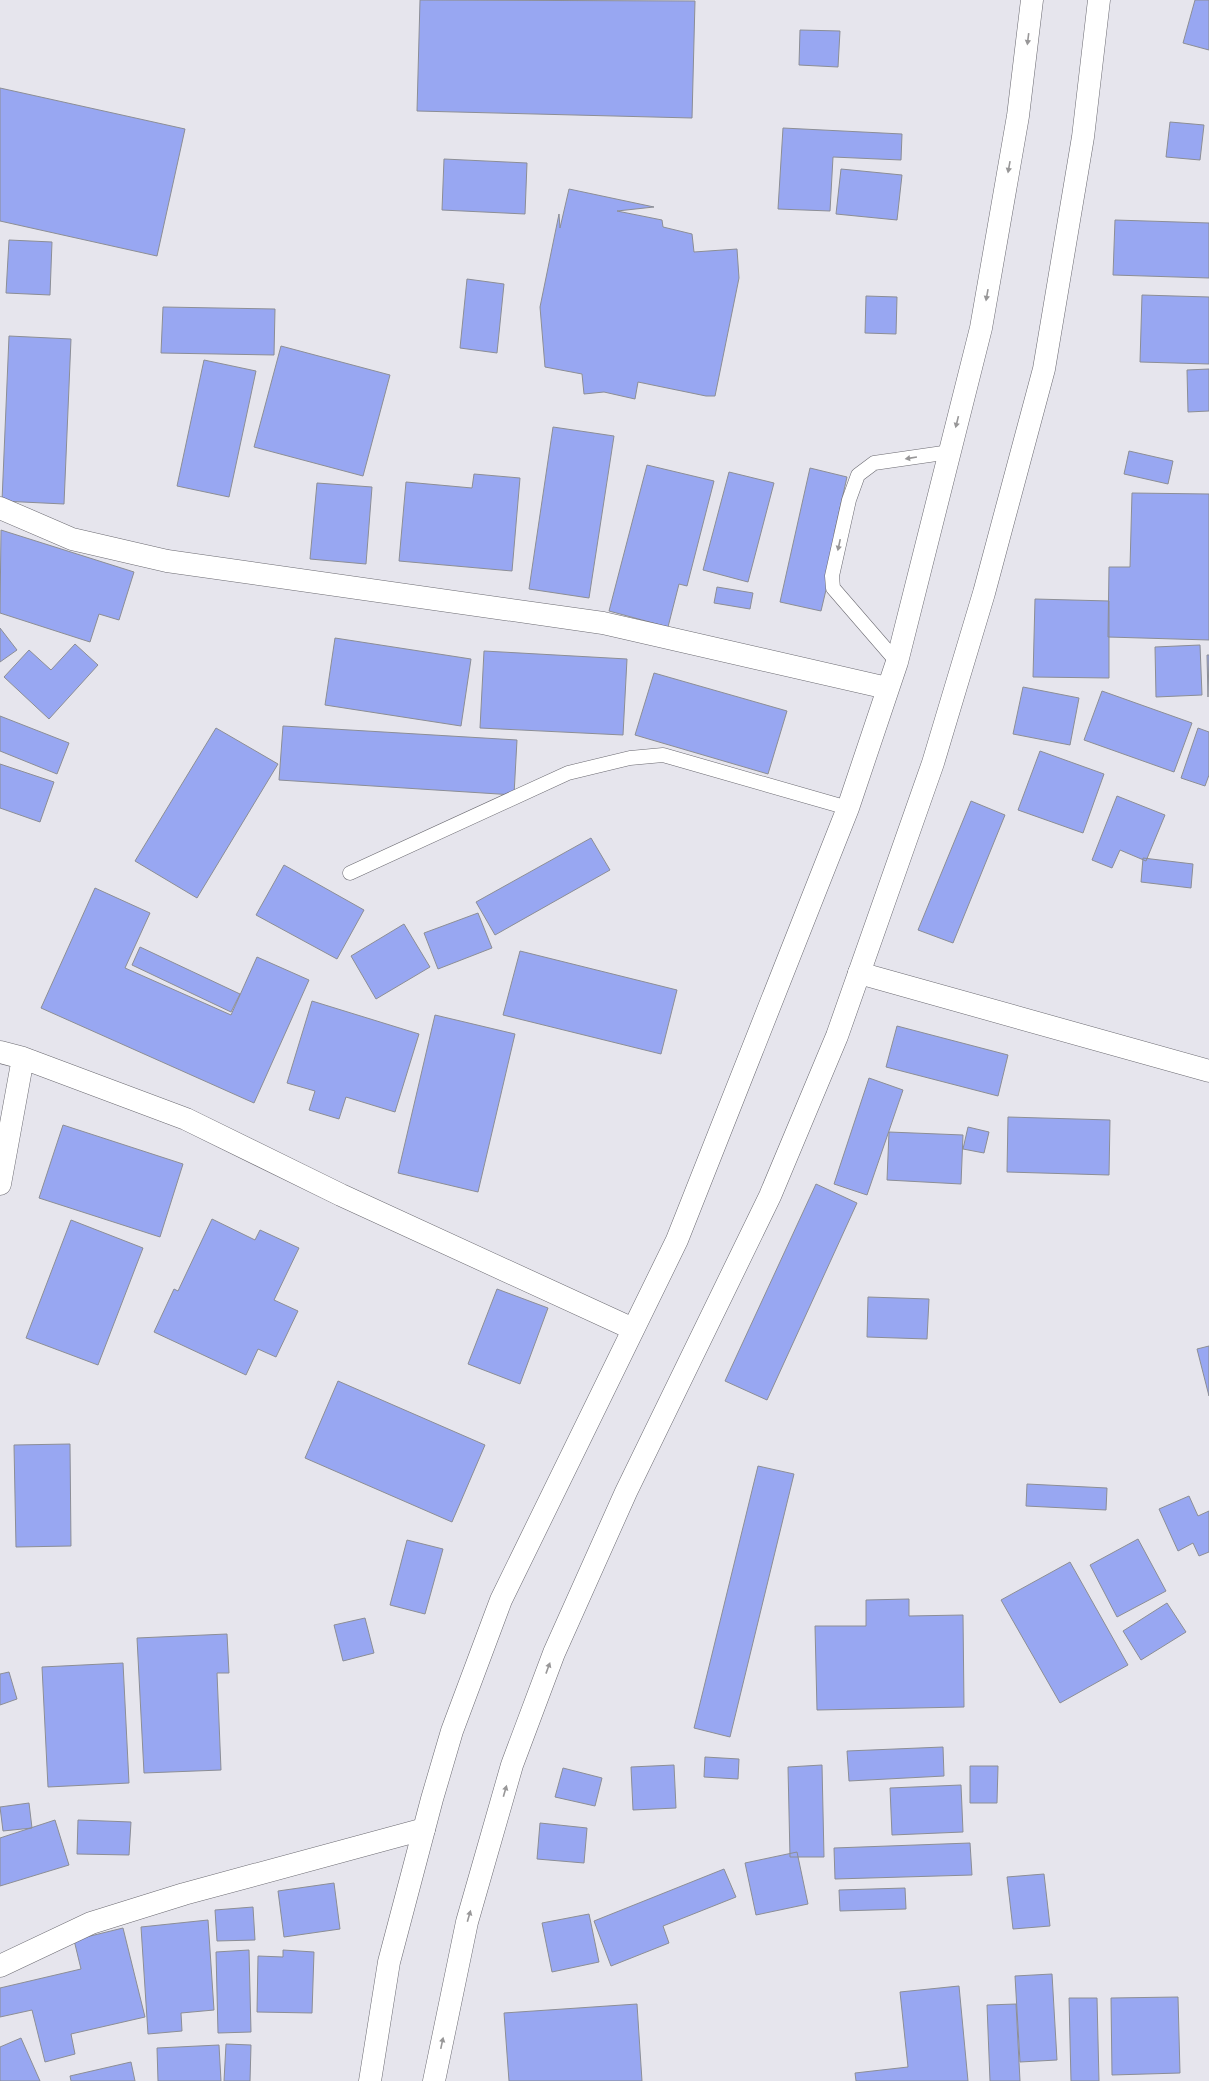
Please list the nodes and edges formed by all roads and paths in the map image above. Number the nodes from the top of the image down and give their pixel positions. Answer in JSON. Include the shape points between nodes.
{"nodes":[{"id":1,"x":1032,"y":0,"type":"edge"},
{"id":2,"x":1099,"y":0,"type":"edge"},
{"id":3,"x":950,"y":452,"type":"junction"},
{"id":4,"x":0,"y":508,"type":"edge"},
{"id":5,"x":896,"y":662,"type":"junction"},
{"id":6,"x":887,"y":688,"type":"junction"},
{"id":7,"x":848,"y":808,"type":"junction"},
{"id":8,"x":350,"y":873,"type":"dead end"},
{"id":9,"x":859,"y":972,"type":"junction"},
{"id":10,"x":0,"y":1052,"type":"edge"},
{"id":11,"x":23,"y":1058,"type":"junction"},
{"id":12,"x":1209,"y":1071,"type":"edge"},
{"id":13,"x":0,"y":1184,"type":"edge"},
{"id":14,"x":633,"y":1329,"type":"junction"},
{"id":15,"x":424,"y":1830,"type":"junction"},
{"id":16,"x":0,"y":1966,"type":"edge"},
{"id":17,"x":370,"y":2081,"type":"edge"},
{"id":18,"x":434,"y":2081,"type":"edge"}],
"edges":[{"from":1,"to":3,"type":"main road","one_way":true,"via":[[1018,116],[981,328]]},
{"from":2,"to":9,"type":"main road","via":[[1083,137],[1044,369],[984,593],[933,763]]},
{"from":3,"to":5,"type":"main road"},
{"from":3,"to":5,"type":"lane","one_way":true,"via":[[874,463],[858,475],[849,500],[832,576],[833,588]]},
{"from":4,"to":6,"type":"main road","via":[[72,539],[167,561],[603,623]]},
{"from":5,"to":6,"type":"main road"},
{"from":6,"to":7,"type":"main road"},
{"from":7,"to":8,"type":"lane","via":[[663,755],[630,758],[568,773]]},
{"from":7,"to":14,"type":"main road","via":[[676,1240]]},
{"from":9,"to":12,"type":"main road"},
{"from":18,"to":9,"type":"main road","one_way":true,"via":[[468,1922],[512,1765],[554,1654],[626,1492],[770,1196],[836,1036]]},
{"from":10,"to":11,"type":"main road"},
{"from":11,"to":13,"type":"main road"},
{"from":11,"to":14,"type":"main road","via":[[186,1120],[341,1195]]},
{"from":14,"to":15,"type":"main road","via":[[501,1600],[452,1732]]},
{"from":15,"to":16,"type":"main road","via":[[184,1894],[91,1923]]},
{"from":15,"to":17,"type":"main road","via":[[389,1962]]}]}
